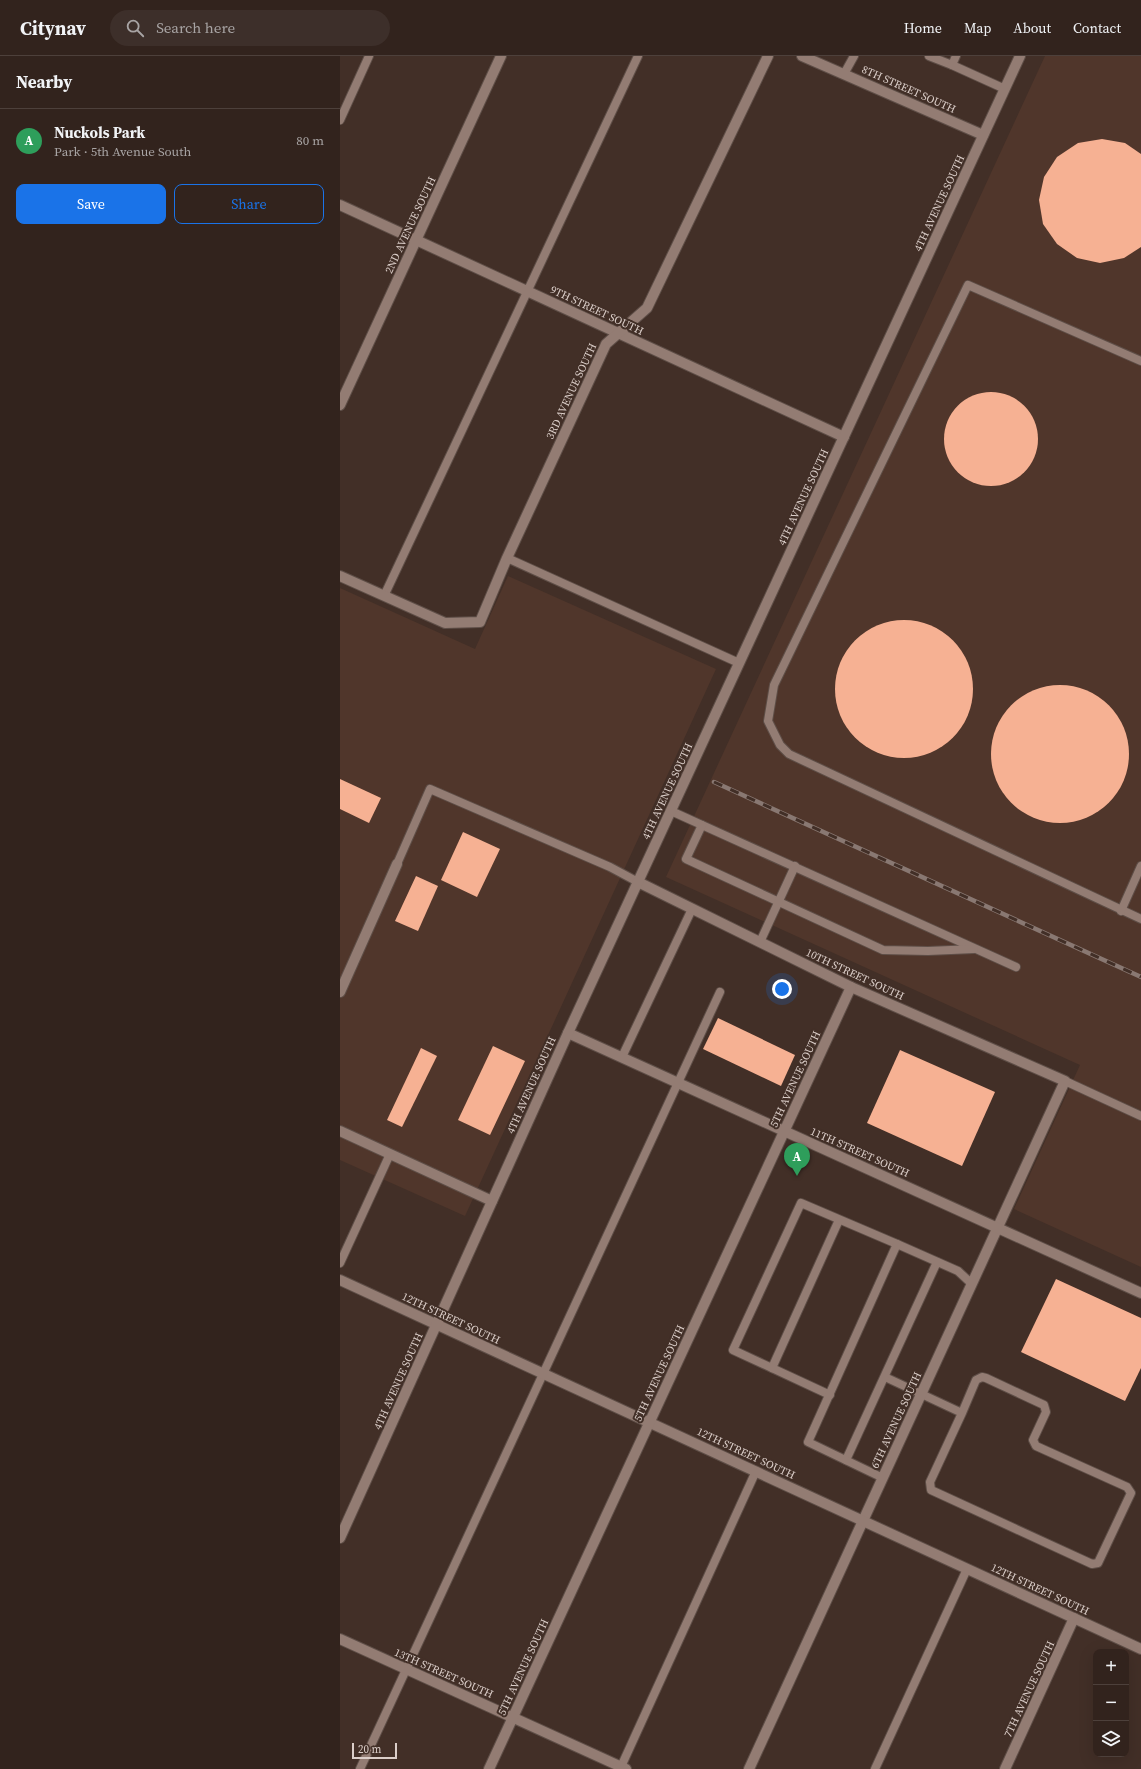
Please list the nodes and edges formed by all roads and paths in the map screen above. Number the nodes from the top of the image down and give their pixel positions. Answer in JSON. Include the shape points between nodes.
{"nodes":[{"id":1,"x":369,"y":56,"type":"edge"},
{"id":2,"x":501,"y":56,"type":"edge"},
{"id":3,"x":638,"y":56,"type":"edge"},
{"id":4,"x":768,"y":56,"type":"edge"},
{"id":5,"x":802,"y":56,"type":"edge"},
{"id":6,"x":854,"y":56,"type":"edge"},
{"id":7,"x":929,"y":56,"type":"edge"},
{"id":8,"x":956,"y":56,"type":"edge"},
{"id":9,"x":1020,"y":56,"type":"edge"},
{"id":10,"x":952,"y":65,"type":"junction"},
{"id":11,"x":844,"y":74,"type":"junction"},
{"id":12,"x":1005,"y":89,"type":"junction"},
{"id":13,"x":340,"y":120,"type":"edge"},
{"id":14,"x":983,"y":135,"type":"junction"},
{"id":15,"x":340,"y":205,"type":"edge"},
{"id":16,"x":416,"y":240,"type":"junction"},
{"id":17,"x":527,"y":291,"type":"junction"},
{"id":18,"x":619,"y":333,"type":"junction"},
{"id":19,"x":1141,"y":361,"type":"edge"},
{"id":20,"x":340,"y":405,"type":"edge"},
{"id":21,"x":844,"y":437,"type":"junction"},
{"id":22,"x":507,"y":558,"type":"junction"},
{"id":23,"x":340,"y":576,"type":"edge"},
{"id":24,"x":384,"y":596,"type":"junction"},
{"id":25,"x":739,"y":663,"type":"junction"},
{"id":26,"x":671,"y":810,"type":"junction"},
{"id":27,"x":702,"y":825,"type":"junction"},
{"id":28,"x":398,"y":864,"type":"joint"},
{"id":29,"x":795,"y":866,"type":"junction"},
{"id":30,"x":1141,"y":866,"type":"edge"},
{"id":31,"x":638,"y":882,"type":"junction"},
{"id":32,"x":779,"y":902,"type":"junction"},
{"id":33,"x":692,"y":909,"type":"junction"},
{"id":34,"x":1122,"y":911,"type":"junction"},
{"id":35,"x":1141,"y":919,"type":"edge"},
{"id":36,"x":760,"y":942,"type":"junction"},
{"id":37,"x":976,"y":948,"type":"junction"},
{"id":38,"x":1016,"y":967,"type":"dead end"},
{"id":39,"x":851,"y":987,"type":"junction"},
{"id":40,"x":340,"y":992,"type":"edge"},
{"id":41,"x":720,"y":992,"type":"dead end"},
{"id":42,"x":568,"y":1033,"type":"junction"},
{"id":43,"x":622,"y":1057,"type":"junction"},
{"id":44,"x":1065,"y":1081,"type":"junction"},
{"id":45,"x":678,"y":1083,"type":"junction"},
{"id":46,"x":1141,"y":1116,"type":"edge"},
{"id":47,"x":340,"y":1131,"type":"edge"},
{"id":48,"x":784,"y":1131,"type":"junction"},
{"id":49,"x":390,"y":1154,"type":"junction"},
{"id":50,"x":492,"y":1201,"type":"junction"},
{"id":51,"x":839,"y":1220,"type":"junction"},
{"id":52,"x":998,"y":1228,"type":"junction"},
{"id":53,"x":898,"y":1244,"type":"junction"},
{"id":54,"x":938,"y":1262,"type":"junction"},
{"id":55,"x":340,"y":1263,"type":"edge"},
{"id":56,"x":340,"y":1280,"type":"edge"},
{"id":57,"x":972,"y":1284,"type":"junction"},
{"id":58,"x":1141,"y":1293,"type":"edge"},
{"id":59,"x":436,"y":1324,"type":"junction"},
{"id":60,"x":772,"y":1368,"type":"junction"},
{"id":61,"x":543,"y":1373,"type":"junction"},
{"id":62,"x":885,"y":1377,"type":"junction"},
{"id":63,"x":830,"y":1395,"type":"junction"},
{"id":64,"x":921,"y":1395,"type":"junction"},
{"id":65,"x":962,"y":1413,"type":"junction"},
{"id":66,"x":649,"y":1422,"type":"junction"},
{"id":67,"x":846,"y":1460,"type":"junction"},
{"id":68,"x":756,"y":1471,"type":"junction"},
{"id":69,"x":883,"y":1478,"type":"junction"},
{"id":70,"x":863,"y":1521,"type":"junction"},
{"id":71,"x":340,"y":1538,"type":"edge"},
{"id":72,"x":967,"y":1569,"type":"junction"},
{"id":73,"x":1074,"y":1618,"type":"junction"},
{"id":74,"x":340,"y":1639,"type":"edge"},
{"id":75,"x":1141,"y":1649,"type":"edge"},
{"id":76,"x":406,"y":1669,"type":"junction"},
{"id":77,"x":513,"y":1718,"type":"junction"},
{"id":78,"x":622,"y":1768,"type":"edge"},
{"id":79,"x":360,"y":1769,"type":"edge"},
{"id":80,"x":489,"y":1769,"type":"edge"},
{"id":81,"x":749,"y":1769,"type":"edge"},
{"id":82,"x":875,"y":1769,"type":"edge"},
{"id":83,"x":1005,"y":1769,"type":"edge"}],
"edges":[{"from":1,"to":13,"type":"lane"},
{"from":2,"to":16,"type":"street","name":"2ND AVENUE SOUTH"},
{"from":3,"to":17,"type":"lane"},
{"from":4,"to":18,"type":"street","name":"3RD AVENUE SOUTH","via":[[647,308]]},
{"from":5,"to":11,"type":"street","name":"8TH STREET SOUTH"},
{"from":6,"to":11,"type":"lane"},
{"from":7,"to":10,"type":"lane"},
{"from":8,"to":10,"type":"lane"},
{"from":9,"to":12,"type":"street","name":"4TH AVENUE SOUTH"},
{"from":10,"to":12,"type":"lane"},
{"from":11,"to":14,"type":"street","name":"8TH STREET SOUTH"},
{"from":12,"to":14,"type":"street","name":"4TH AVENUE SOUTH"},
{"from":14,"to":21,"type":"street","name":"4TH AVENUE SOUTH"},
{"from":15,"to":16,"type":"street","name":"9TH STREET SOUTH"},
{"from":16,"to":17,"type":"street","name":"9TH STREET SOUTH"},
{"from":16,"to":20,"type":"street","name":"2ND AVENUE SOUTH"},
{"from":17,"to":18,"type":"street","name":"9TH STREET SOUTH"},
{"from":17,"to":24,"type":"lane"},
{"from":18,"to":21,"type":"street","name":"9TH STREET SOUTH"},
{"from":18,"to":22,"type":"street","name":"3RD AVENUE SOUTH","via":[[606,344]]},
{"from":19,"to":34,"type":"lane","via":[[968,285],[774,685],[768,721],[780,745],[789,754]]},
{"from":21,"to":25,"type":"street","name":"4TH AVENUE SOUTH"},
{"from":22,"to":24,"type":"street","name":"3RD AVENUE SOUTH","via":[[480,622],[445,624]]},
{"from":22,"to":25,"type":"lane"},
{"from":23,"to":24,"type":"street"},
{"from":25,"to":26,"type":"street","name":"4TH AVENUE SOUTH"},
{"from":26,"to":27,"type":"lane"},
{"from":26,"to":31,"type":"street","name":"4TH AVENUE SOUTH"},
{"from":27,"to":29,"type":"lane"},
{"from":27,"to":32,"type":"lane","via":[[686,859]]},
{"from":28,"to":31,"type":"lane","via":[[430,789],[610,866]]},
{"from":28,"to":40,"type":"street"},
{"from":29,"to":32,"type":"lane"},
{"from":29,"to":37,"type":"lane"},
{"from":30,"to":34,"type":"lane"},
{"from":31,"to":33,"type":"street","name":"10TH STREET SOUTH"},
{"from":31,"to":42,"type":"street","name":"4TH AVENUE SOUTH"},
{"from":32,"to":36,"type":"lane"},
{"from":32,"to":37,"type":"lane","via":[[883,950]]},
{"from":33,"to":36,"type":"street","name":"10TH STREET SOUTH"},
{"from":33,"to":43,"type":"lane"},
{"from":34,"to":35,"type":"lane"},
{"from":36,"to":39,"type":"street","name":"10TH STREET SOUTH"},
{"from":37,"to":38,"type":"lane"},
{"from":39,"to":44,"type":"street","name":"10TH STREET SOUTH"},
{"from":39,"to":48,"type":"street","name":"5TH AVENUE SOUTH"},
{"from":41,"to":45,"type":"lane"},
{"from":42,"to":43,"type":"street","name":"11TH STREET SOUTH"},
{"from":42,"to":50,"type":"street","name":"4TH AVENUE SOUTH"},
{"from":43,"to":45,"type":"street","name":"11TH STREET SOUTH"},
{"from":44,"to":46,"type":"lane"},
{"from":44,"to":52,"type":"street","name":"6TH AVENUE SOUTH"},
{"from":45,"to":48,"type":"street","name":"11TH STREET SOUTH"},
{"from":45,"to":61,"type":"lane"},
{"from":47,"to":49,"type":"street"},
{"from":48,"to":52,"type":"street","name":"11TH STREET SOUTH"},
{"from":48,"to":66,"type":"street","name":"5TH AVENUE SOUTH"},
{"from":49,"to":50,"type":"street"},
{"from":49,"to":55,"type":"lane"},
{"from":50,"to":59,"type":"street","name":"4TH AVENUE SOUTH"},
{"from":51,"to":53,"type":"lane"},
{"from":51,"to":60,"type":"lane"},
{"from":51,"to":60,"type":"lane","via":[[801,1203],[733,1350]]},
{"from":52,"to":57,"type":"street","name":"6TH AVENUE SOUTH"},
{"from":52,"to":58,"type":"street","name":"11TH STREET SOUTH"},
{"from":53,"to":54,"type":"lane"},
{"from":53,"to":63,"type":"lane"},
{"from":54,"to":57,"type":"lane","via":[[958,1271]]},
{"from":54,"to":62,"type":"lane"},
{"from":56,"to":59,"type":"street","name":"12TH STREET SOUTH"},
{"from":57,"to":64,"type":"street","name":"6TH AVENUE SOUTH"},
{"from":59,"to":61,"type":"street","name":"12TH STREET SOUTH"},
{"from":59,"to":71,"type":"street","name":"4TH AVENUE SOUTH"},
{"from":60,"to":63,"type":"lane"},
{"from":61,"to":66,"type":"street","name":"12TH STREET SOUTH"},
{"from":61,"to":76,"type":"lane"},
{"from":62,"to":64,"type":"lane"},
{"from":62,"to":67,"type":"lane"},
{"from":63,"to":67,"type":"lane","via":[[808,1442]]},
{"from":64,"to":65,"type":"lane"},
{"from":64,"to":69,"type":"street","name":"6TH AVENUE SOUTH"},
{"from":65,"to":65,"type":"lane","via":[[930,1482],[931,1490],[1092,1564],[1098,1563],[1131,1493],[1128,1487],[1036,1446],[1033,1440],[1046,1412],[1044,1405],[986,1378],[976,1380]]},
{"from":66,"to":68,"type":"street","name":"12TH STREET SOUTH"},
{"from":66,"to":77,"type":"street","name":"5TH AVENUE SOUTH"},
{"from":67,"to":69,"type":"lane"},
{"from":68,"to":70,"type":"street","name":"12TH STREET SOUTH"},
{"from":68,"to":78,"type":"lane"},
{"from":69,"to":70,"type":"street","name":"6TH AVENUE SOUTH"},
{"from":70,"to":72,"type":"street","name":"12TH STREET SOUTH"},
{"from":70,"to":81,"type":"street","name":"6TH AVENUE SOUTH"},
{"from":72,"to":73,"type":"street","name":"12TH STREET SOUTH"},
{"from":72,"to":82,"type":"lane"},
{"from":73,"to":75,"type":"street","name":"12TH STREET SOUTH"},
{"from":73,"to":83,"type":"street","name":"7TH AVENUE SOUTH"},
{"from":74,"to":76,"type":"street","name":"13TH STREET SOUTH"},
{"from":76,"to":77,"type":"street","name":"13TH STREET SOUTH"},
{"from":76,"to":79,"type":"lane"},
{"from":77,"to":78,"type":"street","name":"13TH STREET SOUTH"},
{"from":77,"to":80,"type":"street","name":"5TH AVENUE SOUTH"}]}
